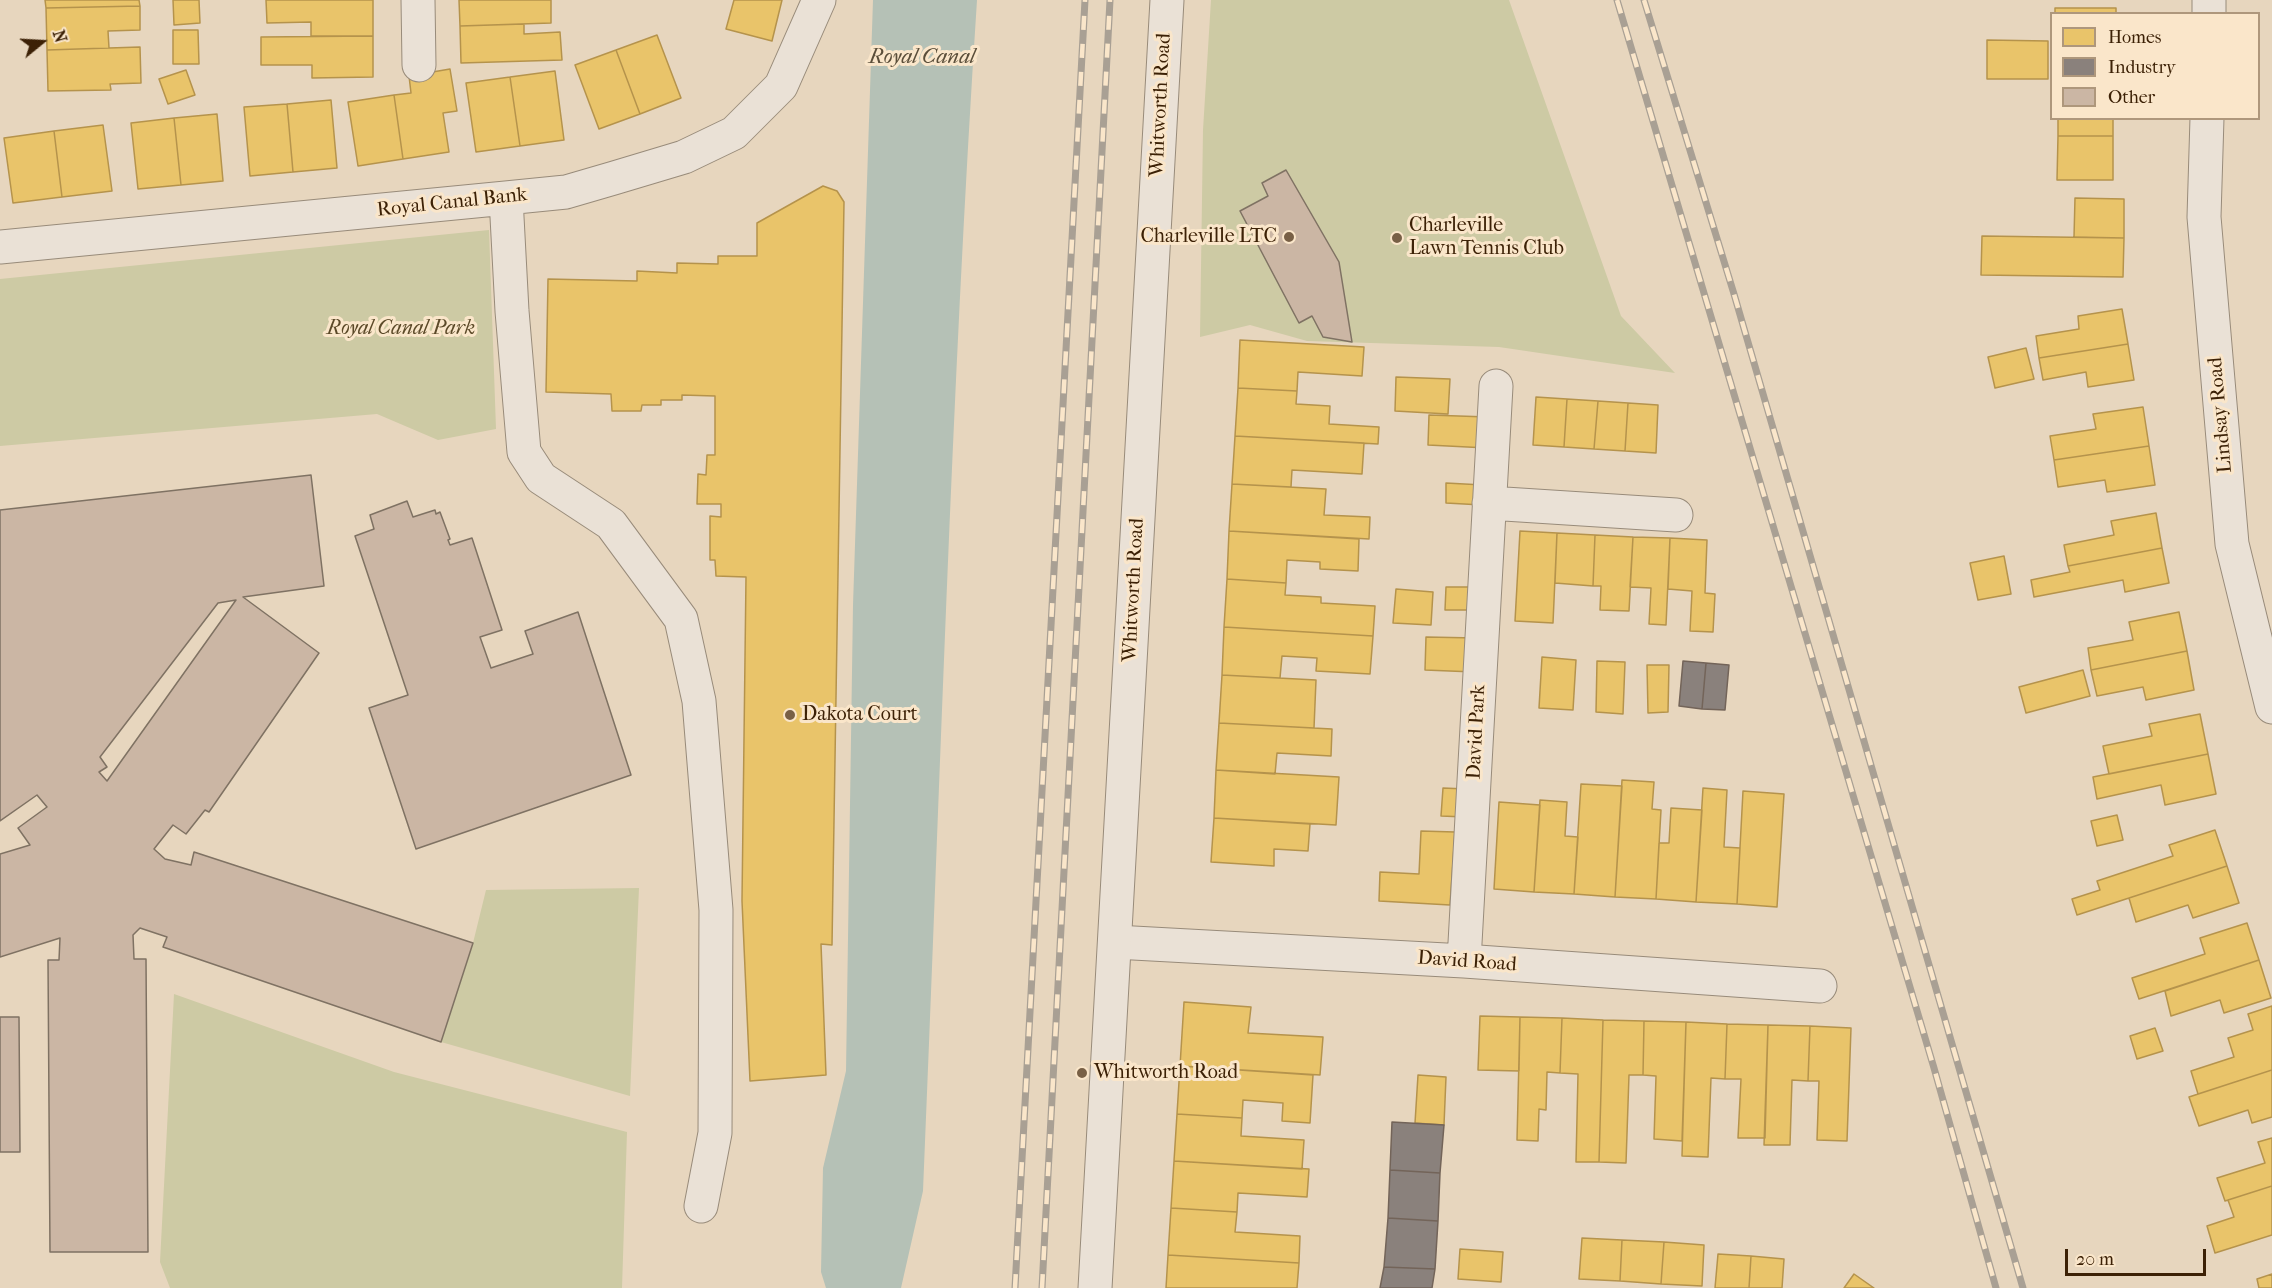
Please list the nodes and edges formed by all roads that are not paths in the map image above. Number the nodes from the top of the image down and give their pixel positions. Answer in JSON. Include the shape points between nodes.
{"nodes":[{"id":1,"x":418,"y":0,"type":"edge"},
{"id":2,"x":819,"y":0,"type":"edge"},
{"id":3,"x":1167,"y":0,"type":"edge"},
{"id":4,"x":419,"y":65,"type":"dead end"},
{"id":5,"x":2207,"y":120,"type":"edge"},
{"id":6,"x":506,"y":198,"type":"junction"},
{"id":7,"x":0,"y":248,"type":"edge"},
{"id":8,"x":1496,"y":386,"type":"dead end"},
{"id":9,"x":1489,"y":503,"type":"junction"},
{"id":10,"x":1676,"y":515,"type":"dead end"},
{"id":11,"x":2272,"y":707,"type":"edge"},
{"id":12,"x":1115,"y":942,"type":"junction"},
{"id":13,"x":1464,"y":961,"type":"junction"},
{"id":14,"x":1820,"y":986,"type":"dead end"},
{"id":15,"x":700,"y":1206,"type":"dead end"},
{"id":16,"x":1095,"y":1288,"type":"edge"}],
"edges":[{"from":1,"to":4,"type":"street"},
{"from":2,"to":6,"type":"street","name":"Royal Canal Bank","via":[[781,86],[734,133],[684,157],[566,192]]},
{"from":3,"to":12,"type":"street","name":"Whitworth Road"},
{"from":5,"to":11,"type":"street","name":"Lindsay Road","via":[[2204,217],[2232,544]]},
{"from":6,"to":7,"type":"street","name":"Royal Canal Bank"},
{"from":6,"to":15,"type":"street","via":[[524,452],[541,478],[612,524],[681,619],[699,701],[716,910],[715,1133]]},
{"from":8,"to":9,"type":"street","name":"David Park"},
{"from":9,"to":10,"type":"street"},
{"from":9,"to":13,"type":"street","name":"David Park"},
{"from":12,"to":13,"type":"street","name":"David Road"},
{"from":12,"to":16,"type":"street","name":"Whitworth Road"},
{"from":13,"to":14,"type":"street","name":"David Road"}]}
